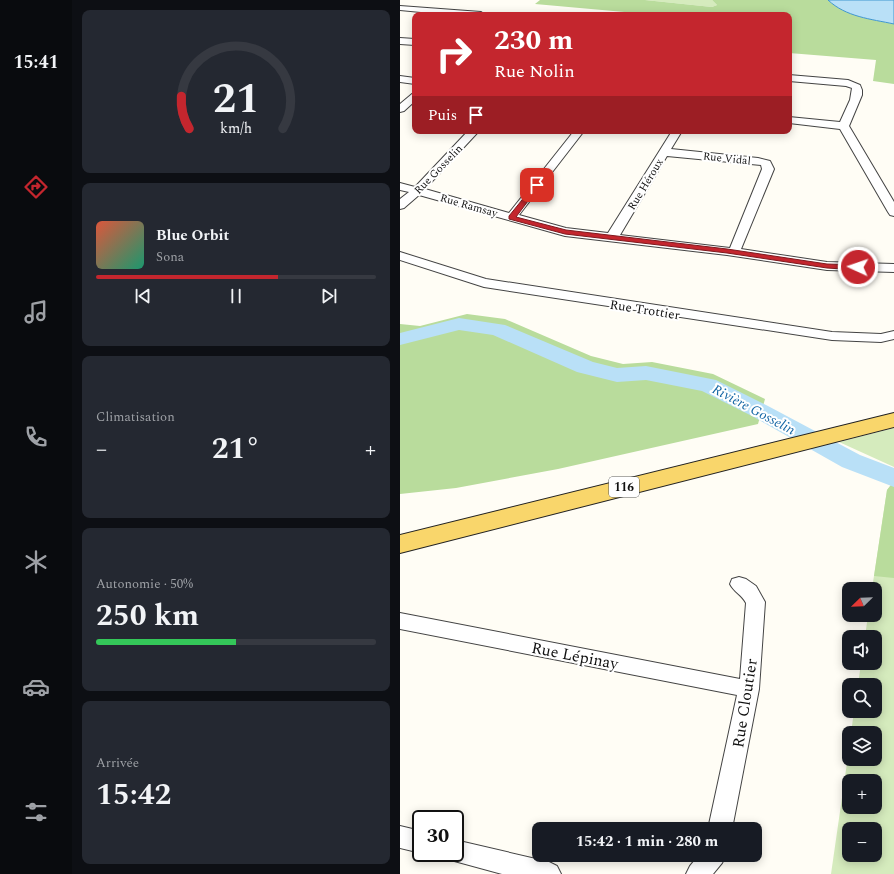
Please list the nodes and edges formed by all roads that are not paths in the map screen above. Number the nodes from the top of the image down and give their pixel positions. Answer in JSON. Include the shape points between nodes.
{"nodes":[{"id":1,"x":415,"y":0,"type":"edge"},
{"id":2,"x":401,"y":9,"type":"edge"},
{"id":3,"x":442,"y":12,"type":"edge"},
{"id":4,"x":400,"y":41,"type":"edge"},
{"id":5,"x":412,"y":42,"type":"edge"},
{"id":6,"x":792,"y":78,"type":"edge"},
{"id":7,"x":400,"y":79,"type":"edge"},
{"id":8,"x":412,"y":81,"type":"edge"},
{"id":9,"x":412,"y":99,"type":"edge"},
{"id":10,"x":400,"y":109,"type":"edge"},
{"id":11,"x":792,"y":120,"type":"edge"},
{"id":12,"x":844,"y":126,"type":"junction"},
{"id":13,"x":471,"y":134,"type":"edge"},
{"id":14,"x":577,"y":134,"type":"edge"},
{"id":15,"x":675,"y":134,"type":"edge"},
{"id":16,"x":664,"y":152,"type":"junction"},
{"id":17,"x":400,"y":186,"type":"edge"},
{"id":18,"x":417,"y":191,"type":"junction"},
{"id":19,"x":400,"y":205,"type":"edge"},
{"id":20,"x":894,"y":212,"type":"edge"},
{"id":21,"x":512,"y":218,"type":"junction"},
{"id":22,"x":612,"y":237,"type":"junction"},
{"id":23,"x":734,"y":252,"type":"junction"},
{"id":24,"x":400,"y":256,"type":"edge"},
{"id":25,"x":894,"y":268,"type":"edge"},
{"id":26,"x":894,"y":335,"type":"edge"},
{"id":27,"x":894,"y":420,"type":"edge"},
{"id":28,"x":470,"y":525,"type":"junction"},
{"id":29,"x":400,"y":537,"type":"edge"},
{"id":30,"x":400,"y":544,"type":"edge"},
{"id":31,"x":738,"y":584,"type":"dead end"},
{"id":32,"x":400,"y":621,"type":"edge"},
{"id":33,"x":749,"y":688,"type":"junction"},
{"id":34,"x":721,"y":822,"type":"edge"},
{"id":35,"x":400,"y":837,"type":"edge"},
{"id":36,"x":412,"y":840,"type":"edge"},
{"id":37,"x":464,"y":853,"type":"edge"},
{"id":38,"x":708,"y":862,"type":"edge"},
{"id":39,"x":549,"y":874,"type":"edge"},
{"id":40,"x":698,"y":874,"type":"edge"}],
"edges":[{"from":1,"to":2,"type":"street"},
{"from":2,"to":3,"type":"street"},
{"from":4,"to":5,"type":"street"},
{"from":6,"to":12,"type":"street","via":[[852,85],[858,89]]},
{"from":7,"to":8,"type":"street"},
{"from":9,"to":10,"type":"street"},
{"from":11,"to":12,"type":"street"},
{"from":12,"to":20,"type":"street"},
{"from":13,"to":18,"type":"street","name":"Rue Gosselin"},
{"from":14,"to":21,"type":"street"},
{"from":15,"to":16,"type":"street","name":"Rue Héroux"},
{"from":16,"to":22,"type":"street","name":"Rue Héroux"},
{"from":16,"to":23,"type":"street","name":"Rue Vidal","via":[[766,163],[768,169]]},
{"from":17,"to":18,"type":"street","name":"Rue Ramsay"},
{"from":18,"to":19,"type":"street","name":"Rue Gosselin"},
{"from":18,"to":21,"type":"street","name":"Rue Ramsay"},
{"from":21,"to":22,"type":"street","name":"Rue Ramsay","via":[[565,232]]},
{"from":22,"to":23,"type":"street","name":"Rue Ramsay"},
{"from":23,"to":25,"type":"street","name":"Rue Ramsay","via":[[827,266]]},
{"from":24,"to":26,"type":"street","name":"Rue Trottier","via":[[499,286],[837,337],[880,338]]},
{"from":27,"to":28,"type":"main road","number":"116"},
{"from":28,"to":29,"type":"main road","number":"116"},
{"from":28,"to":30,"type":"main road","number":"116"},
{"from":31,"to":33,"type":"street","name":"Rue Cloutier","via":[[749,591],[756,602]]},
{"from":32,"to":33,"type":"street","name":"Rue Lépinay"},
{"from":33,"to":34,"type":"street","name":"Rue Cloutier"},
{"from":35,"to":36,"type":"street"},
{"from":37,"to":39,"type":"street"},
{"from":38,"to":40,"type":"street"}]}
